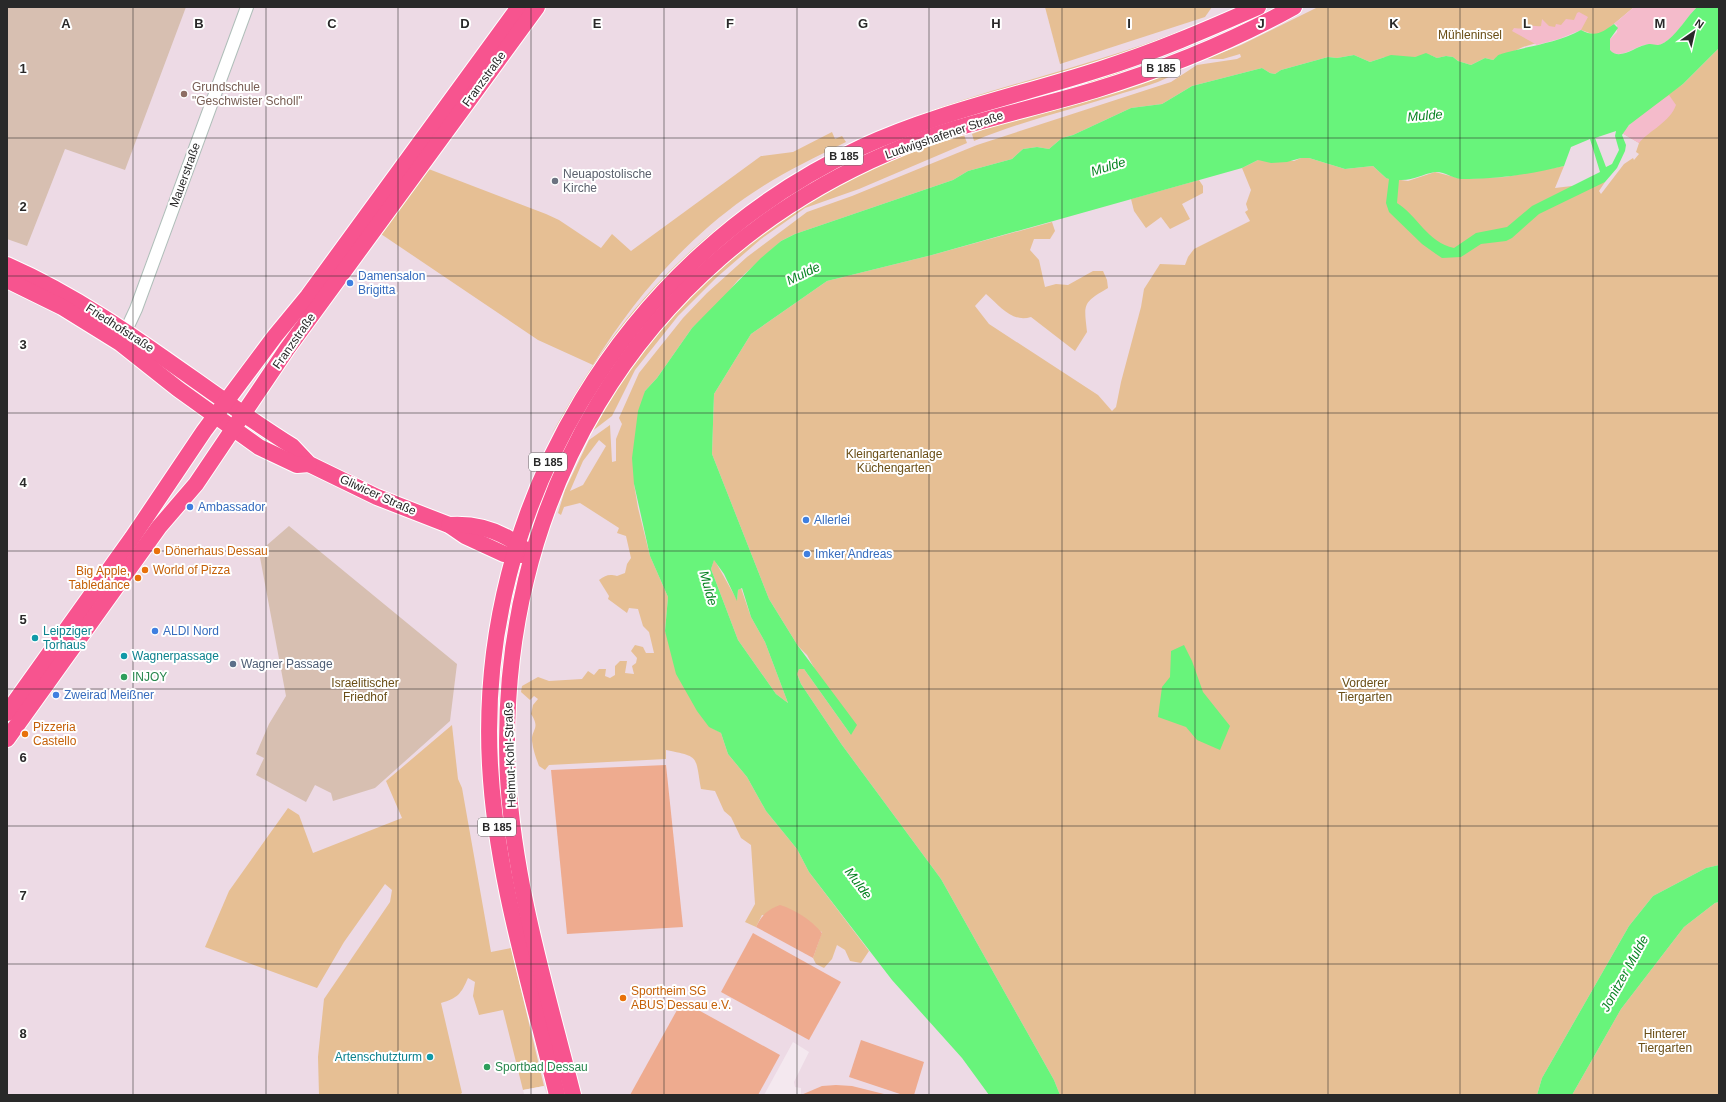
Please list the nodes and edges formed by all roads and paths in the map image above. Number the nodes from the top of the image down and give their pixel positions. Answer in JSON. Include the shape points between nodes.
{"nodes":[{"id":1,"x":247,"y":7,"type":"edge"},
{"id":2,"x":520,"y":7,"type":"edge"},
{"id":3,"x":536,"y":7,"type":"edge"},
{"id":4,"x":1222,"y":7,"type":"edge"},
{"id":5,"x":1258,"y":7,"type":"edge"},
{"id":6,"x":1294,"y":7,"type":"edge"},
{"id":7,"x":1216,"y":25,"type":"junction"},
{"id":8,"x":1243,"y":33,"type":"junction"},
{"id":9,"x":7,"y":265,"type":"edge"},
{"id":10,"x":7,"y":280,"type":"edge"},
{"id":11,"x":123,"y":337,"type":"junction"},
{"id":12,"x":227,"y":402,"type":"junction"},
{"id":13,"x":244,"y":414,"type":"junction"},
{"id":14,"x":215,"y":417,"type":"junction"},
{"id":15,"x":234,"y":430,"type":"junction"},
{"id":16,"x":309,"y":464,"type":"junction"},
{"id":17,"x":515,"y":549,"type":"junction"},
{"id":18,"x":532,"y":555,"type":"junction"},
{"id":19,"x":45,"y":673,"type":"junction"},
{"id":20,"x":7,"y":713,"type":"edge"},
{"id":21,"x":7,"y":739,"type":"edge"},
{"id":22,"x":557,"y":1095,"type":"edge"},
{"id":23,"x":574,"y":1095,"type":"edge"}],
"edges":[{"from":1,"to":11,"type":"street","name":"Mauerstraße","via":[[136,309]]},
{"from":2,"to":12,"type":"main road","name":"Franzstraße"},
{"from":3,"to":13,"type":"main road","name":"Franzstraße","via":[[287,349]]},
{"from":4,"to":7,"type":"main road"},
{"from":5,"to":7,"type":"main road","name":"Ludwigshafener Straße","number":"B 185"},
{"from":5,"to":8,"type":"main road","via":[[1252,22]]},
{"from":6,"to":8,"type":"main road","name":"Ludwigshafener Straße","number":"B 185"},
{"from":7,"to":17,"type":"main road","name":"Ludwigshafener Straße","number":"B 185","via":[[1159,50],[960,110],[894,133],[801,180],[740,221],[660,295],[599,371],[550,457],[528,509]]},
{"from":8,"to":18,"type":"main road","name":"Ludwigshafener Straße","number":"B 185","via":[[1165,67],[912,144],[825,184],[766,221],[683,293],[622,366],[602,396],[566,462]]},
{"from":9,"to":11,"type":"main road","name":"Friedhofstraße","via":[[72,298]]},
{"from":10,"to":11,"type":"main road","name":"Friedhofstraße"},
{"from":11,"to":12,"type":"main road","name":"Friedhofstraße"},
{"from":11,"to":14,"type":"main road","name":"Friedhofstraße","via":[[178,389]]},
{"from":12,"to":13,"type":"main road","name":"Gliwicer Straße"},
{"from":12,"to":14,"type":"main road","name":"Franzstraße"},
{"from":13,"to":15,"type":"main road","name":"Franzstraße"},
{"from":13,"to":16,"type":"main road","name":"Gliwicer Straße","via":[[292,446]]},
{"from":14,"to":15,"type":"main road","name":"Gliwicer Straße"},
{"from":14,"to":19,"type":"main road","name":"Franzstraße","via":[[132,538]]},
{"from":15,"to":16,"type":"main road","name":"Gliwicer Straße","via":[[272,454],[297,465]]},
{"from":15,"to":19,"type":"main road","name":"Franzstraße","via":[[196,484],[159,527]]},
{"from":16,"to":17,"type":"main road","name":"Gliwicer Straße","via":[[377,497],[449,525],[466,524],[492,530]]},
{"from":17,"to":18,"type":"main road","name":"Gliwicer Straße"},
{"from":17,"to":22,"type":"main road","name":"Helmut-Kohl-Straße","number":"B 185","via":[[493,651],[489,728],[490,770],[508,891]]},
{"from":18,"to":23,"type":"main road","name":"Helmut-Kohl-Straße","number":"B 185","via":[[515,629],[510,669],[507,714],[508,781],[523,886]]},
{"from":19,"to":20,"type":"main road"},
{"from":19,"to":21,"type":"main road"}]}
